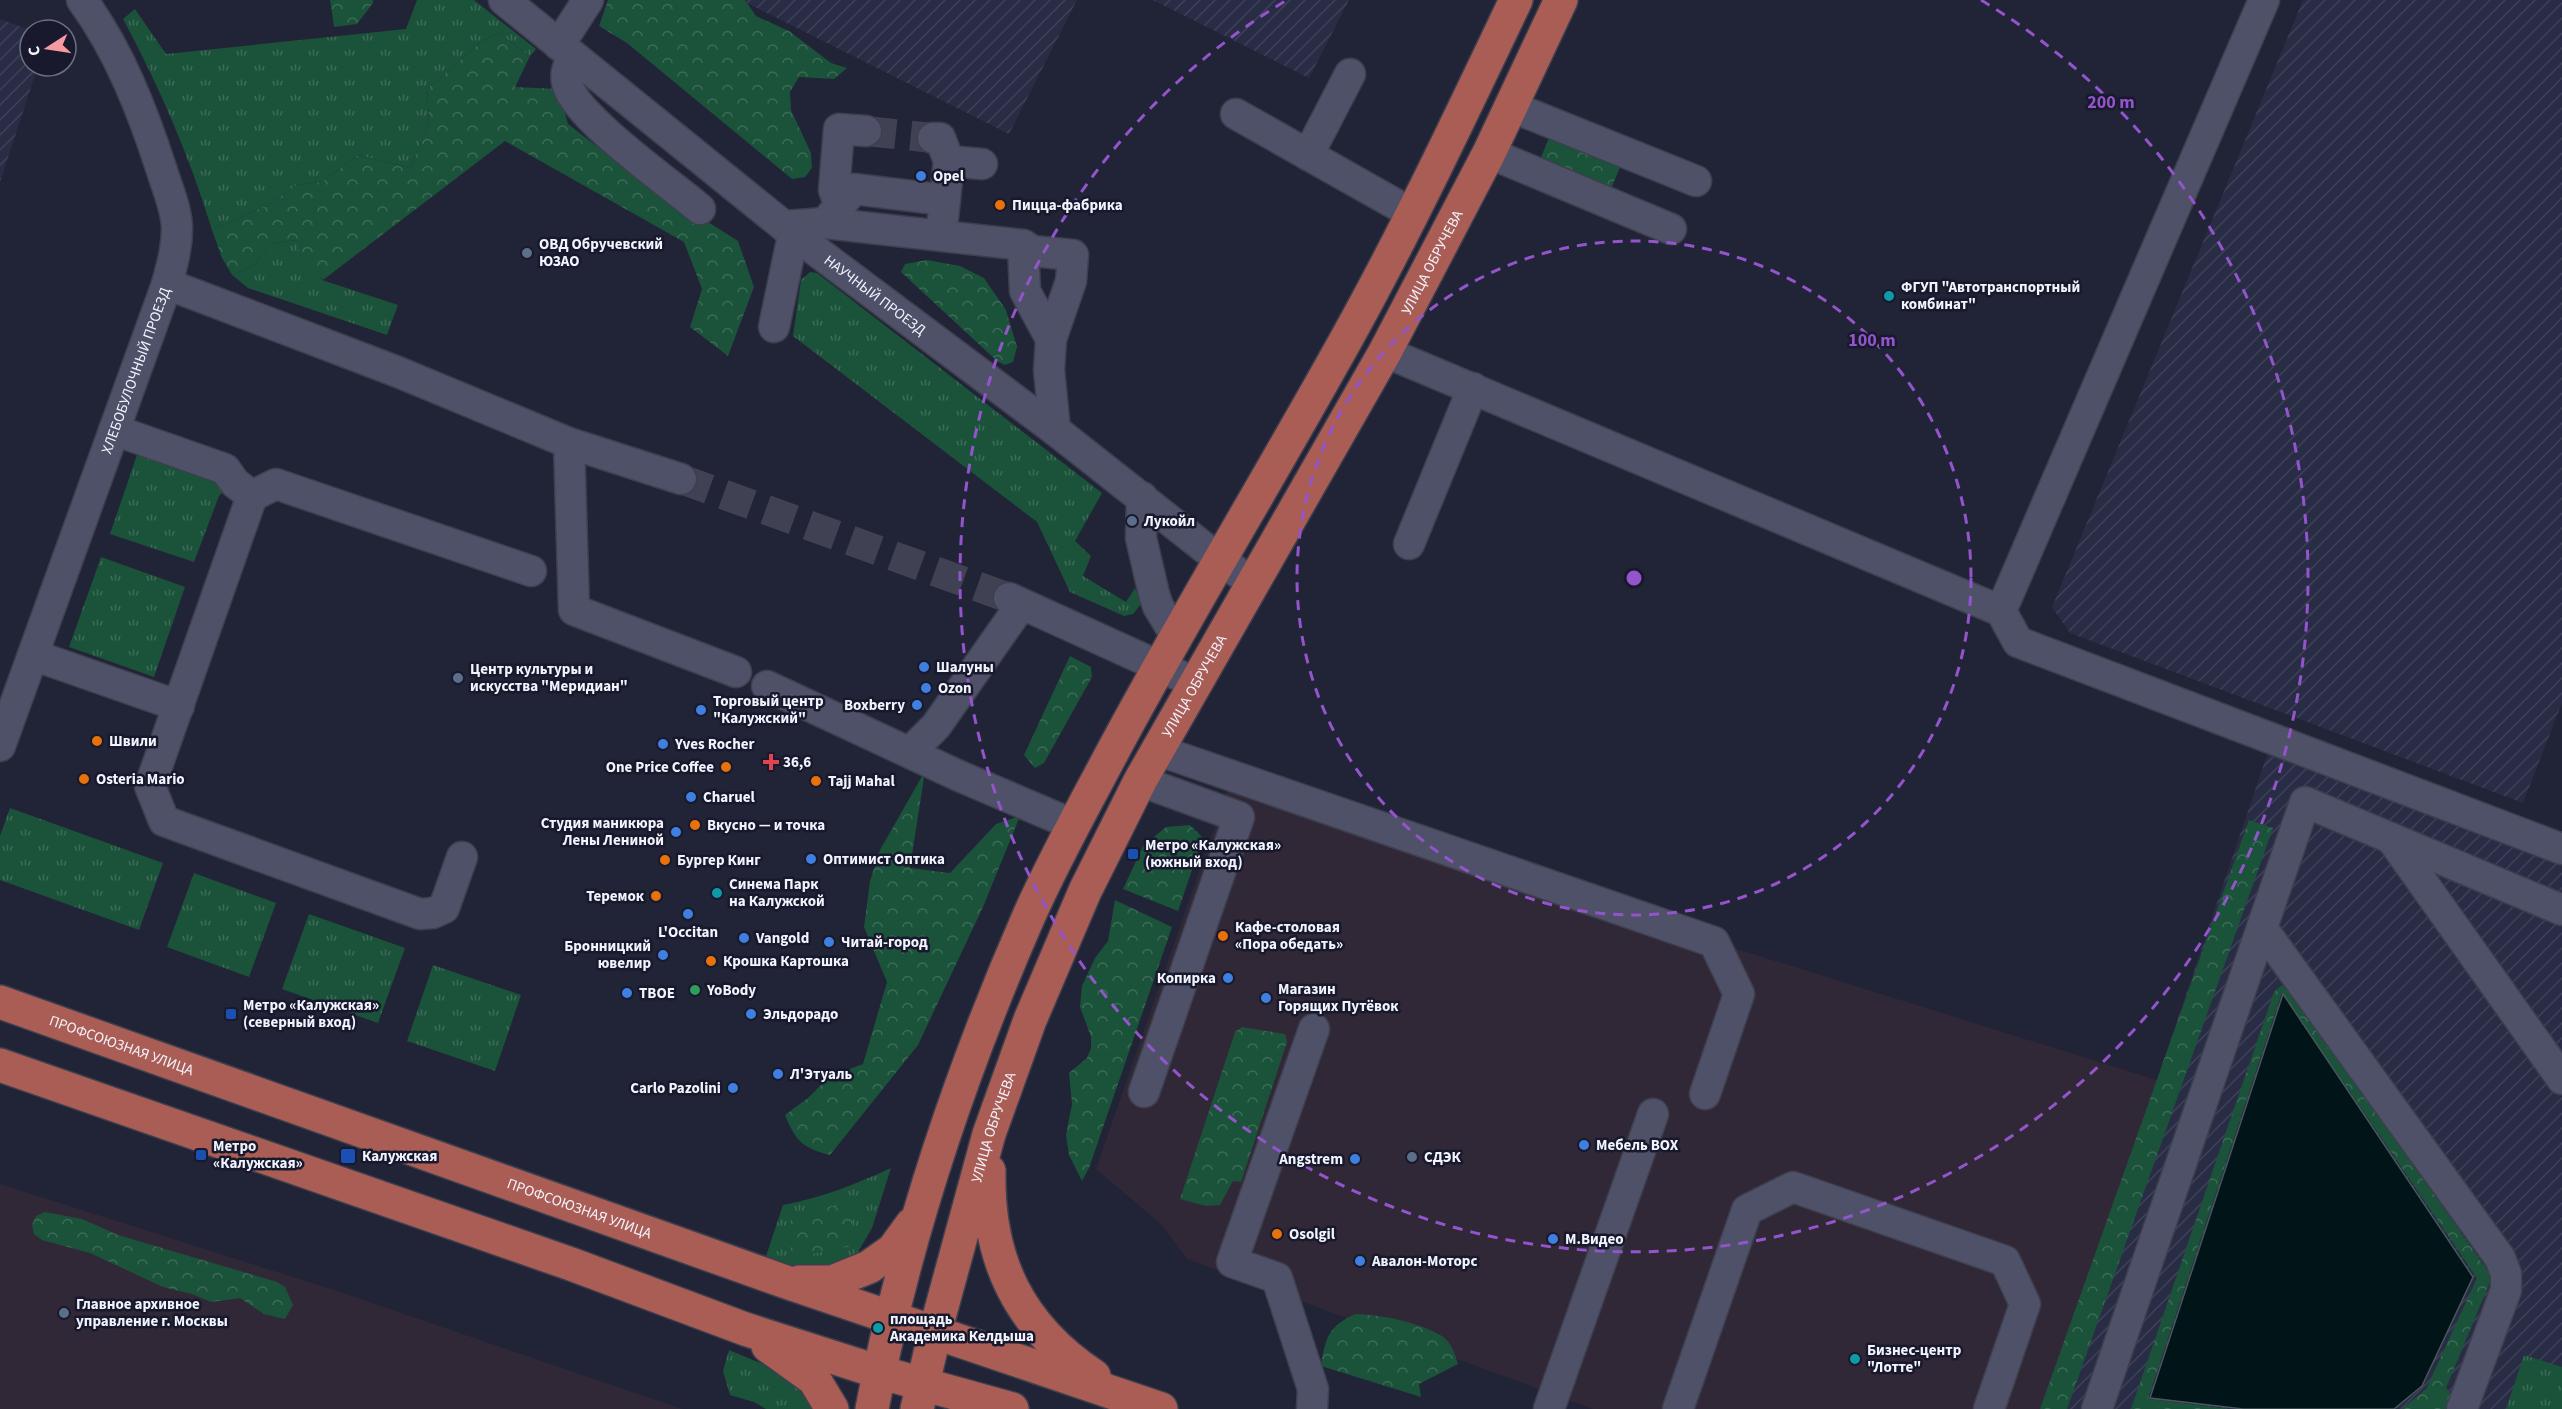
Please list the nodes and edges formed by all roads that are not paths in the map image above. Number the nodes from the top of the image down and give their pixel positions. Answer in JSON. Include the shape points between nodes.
{"nodes":[{"id":1,"x":504,"y":0,"type":"edge"},
{"id":2,"x":588,"y":0,"type":"edge"},
{"id":3,"x":1516,"y":0,"type":"edge"},
{"id":4,"x":1561,"y":0,"type":"edge"},
{"id":5,"x":2264,"y":0,"type":"edge"},
{"id":6,"x":84,"y":1,"type":"edge"},
{"id":7,"x":566,"y":50,"type":"junction"},
{"id":8,"x":1350,"y":74,"type":"dead end"},
{"id":9,"x":1512,"y":107,"type":"junction"},
{"id":10,"x":1236,"y":114,"type":"dead end"},
{"id":11,"x":866,"y":131,"type":"tunnel mouth"},
{"id":12,"x":1489,"y":153,"type":"junction"},
{"id":13,"x":1308,"y":155,"type":"junction"},
{"id":14,"x":982,"y":164,"type":"dead end"},
{"id":15,"x":1696,"y":181,"type":"dead end"},
{"id":16,"x":945,"y":200,"type":"junction"},
{"id":17,"x":700,"y":209,"type":"dead end"},
{"id":18,"x":832,"y":214,"type":"junction"},
{"id":19,"x":1413,"y":214,"type":"junction"},
{"id":20,"x":1671,"y":229,"type":"dead end"},
{"id":21,"x":790,"y":230,"type":"junction"},
{"id":22,"x":941,"y":236,"type":"junction"},
{"id":23,"x":1023,"y":245,"type":"junction"},
{"id":24,"x":167,"y":284,"type":"junction"},
{"id":25,"x":774,"y":327,"type":"dead end"},
{"id":26,"x":1051,"y":339,"type":"junction"},
{"id":27,"x":1385,"y":352,"type":"junction"},
{"id":28,"x":1049,"y":370,"type":"junction"},
{"id":29,"x":995,"y":385,"type":"junction"},
{"id":30,"x":1473,"y":388,"type":"junction"},
{"id":31,"x":114,"y":430,"type":"junction"},
{"id":32,"x":1055,"y":430,"type":"junction"},
{"id":33,"x":569,"y":443,"type":"junction"},
{"id":34,"x":681,"y":479,"type":"tunnel mouth"},
{"id":35,"x":252,"y":496,"type":"junction"},
{"id":36,"x":1142,"y":497,"type":"junction"},
{"id":37,"x":1409,"y":544,"type":"dead end"},
{"id":38,"x":1220,"y":560,"type":"junction"},
{"id":39,"x":531,"y":571,"type":"dead end"},
{"id":40,"x":1253,"y":583,"type":"junction"},
{"id":41,"x":2001,"y":611,"type":"junction"},
{"id":42,"x":1176,"y":636,"type":"junction"},
{"id":43,"x":33,"y":655,"type":"junction"},
{"id":44,"x":1159,"y":665,"type":"junction"},
{"id":45,"x":736,"y":672,"type":"dead end"},
{"id":46,"x":1196,"y":683,"type":"junction"},
{"id":47,"x":767,"y":686,"type":"dead end"},
{"id":48,"x":179,"y":706,"type":"junction"},
{"id":49,"x":0,"y":746,"type":"edge"},
{"id":50,"x":1158,"y":750,"type":"junction"},
{"id":51,"x":910,"y":752,"type":"junction"},
{"id":52,"x":2322,"y":758,"type":"junction"},
{"id":53,"x":1140,"y":781,"type":"junction"},
{"id":54,"x":2306,"y":802,"type":"junction"},
{"id":55,"x":1074,"y":825,"type":"junction"},
{"id":56,"x":2391,"y":838,"type":"junction"},
{"id":57,"x":2562,"y":849,"type":"edge"},
{"id":58,"x":462,"y":857,"type":"dead end"},
{"id":59,"x":2562,"y":910,"type":"edge"},
{"id":60,"x":2262,"y":928,"type":"junction"},
{"id":61,"x":0,"y":1002,"type":"edge"},
{"id":62,"x":1314,"y":1029,"type":"dead end"},
{"id":63,"x":0,"y":1065,"type":"edge"},
{"id":64,"x":2562,"y":1079,"type":"edge"},
{"id":65,"x":1144,"y":1092,"type":"dead end"},
{"id":66,"x":1705,"y":1094,"type":"dead end"},
{"id":67,"x":1653,"y":1114,"type":"dead end"},
{"id":68,"x":989,"y":1134,"type":"junction"},
{"id":69,"x":919,"y":1215,"type":"junction"},
{"id":70,"x":786,"y":1282,"type":"junction"},
{"id":71,"x":890,"y":1318,"type":"junction"},
{"id":72,"x":745,"y":1329,"type":"junction"},
{"id":73,"x":935,"y":1332,"type":"junction"},
{"id":74,"x":879,"y":1372,"type":"junction"},
{"id":75,"x":1120,"y":1394,"type":"junction"},
{"id":76,"x":920,"y":1396,"type":"edge"},
{"id":77,"x":832,"y":1409,"type":"edge"},
{"id":78,"x":872,"y":1409,"type":"edge"},
{"id":79,"x":1012,"y":1409,"type":"edge"},
{"id":80,"x":1161,"y":1409,"type":"edge"},
{"id":81,"x":1312,"y":1409,"type":"edge"},
{"id":82,"x":1549,"y":1409,"type":"edge"},
{"id":83,"x":1678,"y":1409,"type":"edge"},
{"id":84,"x":1989,"y":1409,"type":"edge"},
{"id":85,"x":2097,"y":1409,"type":"edge"},
{"id":86,"x":2462,"y":1409,"type":"edge"}],
"edges":[{"from":1,"to":7,"type":"street","name":"НАУЧНЫЙ ПРОЕЗД"},
{"from":2,"to":7,"type":"street"},
{"from":3,"to":19,"type":"main road"},
{"from":4,"to":9,"type":"main road","name":"УЛИЦА ОБРУЧЕВА"},
{"from":5,"to":41,"type":"street"},
{"from":6,"to":24,"type":"street","name":"ХЛЕБОБУЛОЧНЫЙ ПРОЕЗД","via":[[139,107],[172,200],[176,251]]},
{"from":7,"to":17,"type":"street","via":[[568,88],[579,104],[601,129]]},
{"from":7,"to":21,"type":"street","name":"НАУЧНЫЙ ПРОЕЗД"},
{"from":8,"to":13,"type":"street"},
{"from":9,"to":12,"type":"main road","name":"УЛИЦА ОБРУЧЕВА"},
{"from":9,"to":15,"type":"street"},
{"from":10,"to":13,"type":"street"},
{"from":11,"to":18,"type":"street","via":[[839,129]]},
{"from":12,"to":20,"type":"street"},
{"from":12,"to":27,"type":"main road","name":"УЛИЦА ОБРУЧЕВА"},
{"from":13,"to":19,"type":"street"},
{"from":14,"to":16,"type":"street","via":[[941,149]]},
{"from":16,"to":18,"type":"street","via":[[854,189]]},
{"from":16,"to":22,"type":"street"},
{"from":18,"to":21,"type":"street"},
{"from":18,"to":22,"type":"street"},
{"from":19,"to":38,"type":"main road"},
{"from":21,"to":25,"type":"street","via":[[791,245]]},
{"from":21,"to":29,"type":"street","name":"НАУЧНЫЙ ПРОЕЗД"},
{"from":22,"to":23,"type":"street"},
{"from":23,"to":26,"type":"street","via":[[1024,291]]},
{"from":23,"to":26,"type":"street","via":[[1033,251],[1073,255],[1071,281]]},
{"from":24,"to":31,"type":"street","name":"ХЛЕБОБУЛОЧНЫЙ ПРОЕЗД"},
{"from":24,"to":33,"type":"street","via":[[398,372]]},
{"from":26,"to":28,"type":"street"},
{"from":27,"to":30,"type":"street"},
{"from":27,"to":40,"type":"main road","name":"УЛИЦА ОБРУЧЕВА"},
{"from":28,"to":29,"type":"street","via":[[1032,387],[1019,390]]},
{"from":28,"to":32,"type":"street"},
{"from":29,"to":32,"type":"street","name":"НАУЧНЫЙ ПРОЕЗД"},
{"from":30,"to":37,"type":"street"},
{"from":30,"to":41,"type":"street"},
{"from":31,"to":35,"type":"street","via":[[225,469]]},
{"from":31,"to":43,"type":"street","name":"ХЛЕБОБУЛОЧНЫЙ ПРОЕЗД"},
{"from":32,"to":36,"type":"street","name":"НАУЧНЫЙ ПРОЕЗД"},
{"from":33,"to":34,"type":"street"},
{"from":33,"to":45,"type":"street","via":[[574,610]]},
{"from":35,"to":39,"type":"street","via":[[276,484]]},
{"from":35,"to":48,"type":"street"},
{"from":36,"to":38,"type":"street","name":"НАУЧНЫЙ ПРОЕЗД"},
{"from":36,"to":42,"type":"street","via":[[1140,538],[1158,606]]},
{"from":38,"to":40,"type":"street","name":"НАУЧНЫЙ ПРОЕЗД"},
{"from":38,"to":42,"type":"main road"},
{"from":40,"to":46,"type":"main road","name":"УЛИЦА ОБРУЧЕВА"},
{"from":41,"to":52,"type":"street","via":[[2018,642]]},
{"from":42,"to":44,"type":"main road"},
{"from":43,"to":48,"type":"street"},
{"from":43,"to":49,"type":"street","name":"ХЛЕБОБУЛОЧНЫЙ ПРОЕЗД"},
{"from":44,"to":46,"type":"street"},
{"from":44,"to":51,"type":"street","via":[[1015,602],[936,726]]},
{"from":44,"to":55,"type":"main road"},
{"from":46,"to":50,"type":"main road","name":"УЛИЦА ОБРУЧЕВА"},
{"from":47,"to":51,"type":"street"},
{"from":48,"to":58,"type":"street","via":[[150,786],[164,821],[420,914],[444,908]]},
{"from":50,"to":53,"type":"main road","name":"УЛИЦА ОБРУЧЕВА"},
{"from":50,"to":66,"type":"street","via":[[1714,942],[1739,994]]},
{"from":51,"to":55,"type":"street"},
{"from":52,"to":54,"type":"street"},
{"from":52,"to":57,"type":"street"},
{"from":53,"to":65,"type":"street","via":[[1239,818]]},
{"from":53,"to":68,"type":"main road","name":"УЛИЦА ОБРУЧЕВА","via":[[1085,891],[1034,1010]]},
{"from":54,"to":56,"type":"street"},
{"from":54,"to":60,"type":"street"},
{"from":55,"to":69,"type":"main road","via":[[1029,917],[990,1012]]},
{"from":56,"to":59,"type":"street"},
{"from":56,"to":64,"type":"street"},
{"from":60,"to":85,"type":"street"},
{"from":60,"to":86,"type":"street","via":[[2500,1258],[2506,1274],[2505,1290]]},
{"from":61,"to":70,"type":"main road","name":"ПРОФСОЮЗНАЯ УЛИЦА"},
{"from":62,"to":81,"type":"street","via":[[1232,1262],[1277,1278],[1313,1389]]},
{"from":63,"to":72,"type":"main road","via":[[571,1264]]},
{"from":67,"to":82,"type":"street"},
{"from":68,"to":73,"type":"main road","name":"УЛИЦА ОБРУЧЕВА"},
{"from":68,"to":75,"type":"main road","via":[[992,1231],[1003,1270],[1018,1300],[1044,1336],[1075,1364]]},
{"from":69,"to":70,"type":"main road","via":[[893,1250],[868,1267],[832,1282]]},
{"from":69,"to":71,"type":"main road"},
{"from":70,"to":71,"type":"main road","name":"ПРОФСОЮЗНАЯ УЛИЦА"},
{"from":71,"to":73,"type":"main road","name":"ПРОФСОЮЗНАЯ УЛИЦА"},
{"from":71,"to":74,"type":"main road"},
{"from":72,"to":74,"type":"main road"},
{"from":72,"to":77,"type":"main road","via":[[814,1379]]},
{"from":73,"to":75,"type":"main road","name":"ПРОФСОЮЗНАЯ УЛИЦА"},
{"from":73,"to":76,"type":"main road","name":"УЛИЦА ОБРУЧЕВА"},
{"from":74,"to":76,"type":"main road"},
{"from":74,"to":78,"type":"main road"},
{"from":75,"to":80,"type":"main road","name":"ПРОФСОЮЗНАЯ УЛИЦА"},
{"from":76,"to":79,"type":"main road"},
{"from":83,"to":84,"type":"street","via":[[1747,1210],[1793,1187],[2005,1261],[2025,1304]]}]}
